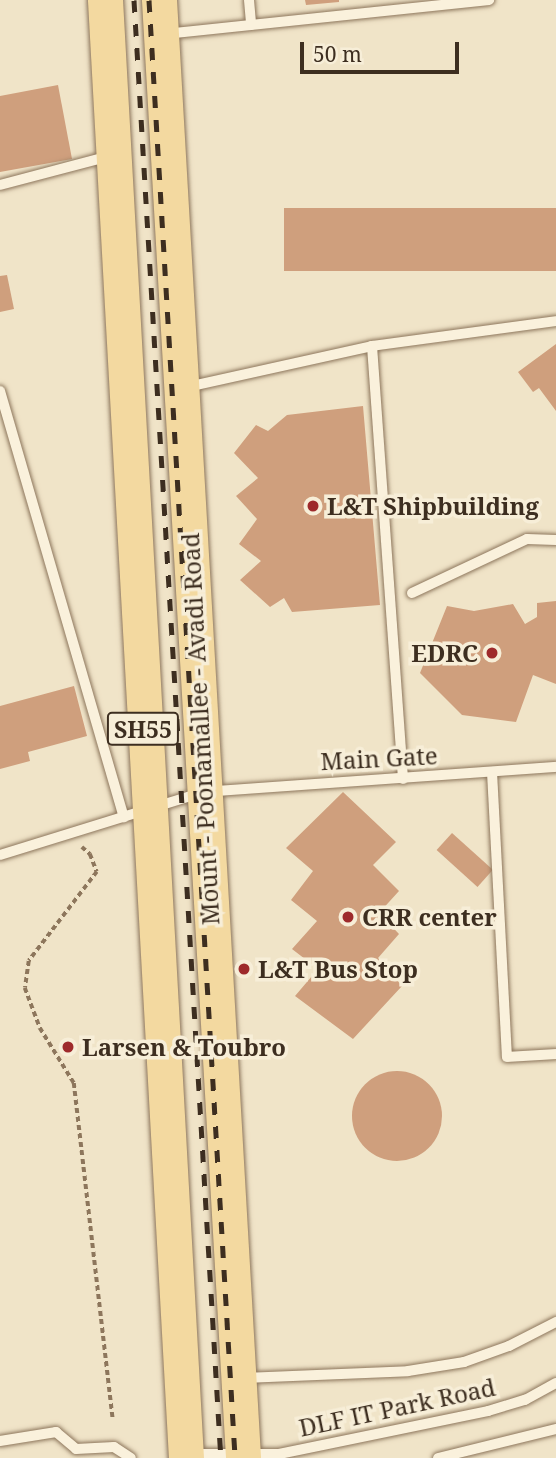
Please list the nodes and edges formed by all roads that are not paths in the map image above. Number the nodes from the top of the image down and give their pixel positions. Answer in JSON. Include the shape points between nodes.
{"nodes":[{"id":1,"x":105,"y":0,"type":"edge"},
{"id":2,"x":159,"y":0,"type":"edge"},
{"id":3,"x":249,"y":0,"type":"edge"},
{"id":4,"x":489,"y":0,"type":"edge"},
{"id":5,"x":251,"y":25,"type":"junction"},
{"id":6,"x":161,"y":35,"type":"junction"},
{"id":7,"x":112,"y":155,"type":"junction"},
{"id":8,"x":0,"y":185,"type":"edge"},
{"id":9,"x":556,"y":321,"type":"edge"},
{"id":10,"x":372,"y":346,"type":"junction"},
{"id":11,"x":181,"y":388,"type":"junction"},
{"id":12,"x":0,"y":391,"type":"edge"},
{"id":13,"x":556,"y":540,"type":"edge"},
{"id":14,"x":412,"y":593,"type":"dead end"},
{"id":15,"x":556,"y":767,"type":"edge"},
{"id":16,"x":492,"y":772,"type":"junction"},
{"id":17,"x":403,"y":779,"type":"junction"},
{"id":18,"x":204,"y":792,"type":"junction"},
{"id":19,"x":136,"y":814,"type":"junction"},
{"id":20,"x":0,"y":855,"type":"edge"},
{"id":21,"x":556,"y":1054,"type":"edge"},
{"id":22,"x":556,"y":1322,"type":"edge"},
{"id":23,"x":238,"y":1378,"type":"junction"},
{"id":24,"x":556,"y":1383,"type":"edge"},
{"id":25,"x":556,"y":1429,"type":"edge"},
{"id":26,"x":0,"y":1441,"type":"edge"},
{"id":27,"x":72,"y":1453,"type":"edge"},
{"id":28,"x":243,"y":1455,"type":"edge"},
{"id":29,"x":186,"y":1456,"type":"edge"},
{"id":30,"x":131,"y":1458,"type":"edge"},
{"id":31,"x":438,"y":1458,"type":"edge"}],
"edges":[{"from":1,"to":7,"type":"main road","number":"SH55"},
{"from":2,"to":6,"type":"main road","name":"Mount - Poonamallee - Avadi Road","number":"SH55"},
{"from":3,"to":5,"type":"lane"},
{"from":4,"to":5,"type":"lane"},
{"from":5,"to":6,"type":"lane"},
{"from":6,"to":11,"type":"main road","name":"Mount - Poonamallee - Avadi Road","number":"SH55"},
{"from":7,"to":8,"type":"lane"},
{"from":7,"to":19,"type":"main road","number":"SH55"},
{"from":9,"to":10,"type":"lane"},
{"from":10,"to":11,"type":"lane"},
{"from":10,"to":17,"type":"lane"},
{"from":11,"to":18,"type":"main road","name":"Mount - Poonamallee - Avadi Road","number":"SH55"},
{"from":12,"to":19,"type":"lane"},
{"from":13,"to":14,"type":"lane","via":[[527,539]]},
{"from":15,"to":16,"type":"lane","name":"Main Gate"},
{"from":16,"to":17,"type":"lane","name":"Main Gate"},
{"from":16,"to":21,"type":"lane","via":[[506,1057]]},
{"from":17,"to":18,"type":"lane","name":"Main Gate"},
{"from":18,"to":19,"type":"lane","name":"Main Gate"},
{"from":18,"to":23,"type":"main road","name":"Mount - Poonamallee - Avadi Road","number":"SH55"},
{"from":19,"to":20,"type":"lane","name":"Main Gate"},
{"from":19,"to":29,"type":"main road","number":"SH55"},
{"from":22,"to":23,"type":"lane","via":[[464,1362],[408,1371]]},
{"from":23,"to":28,"type":"main road","name":"Mount - Poonamallee - Avadi Road","number":"SH55"},
{"from":24,"to":28,"type":"lane","name":"DLF IT Park Road","via":[[525,1400],[488,1411],[279,1454]]},
{"from":25,"to":31,"type":"lane"},
{"from":26,"to":27,"type":"lane","via":[[56,1432]]},
{"from":27,"to":30,"type":"lane","via":[[114,1447]]},
{"from":28,"to":29,"type":"lane","name":"DLF IT Park Road"}]}
